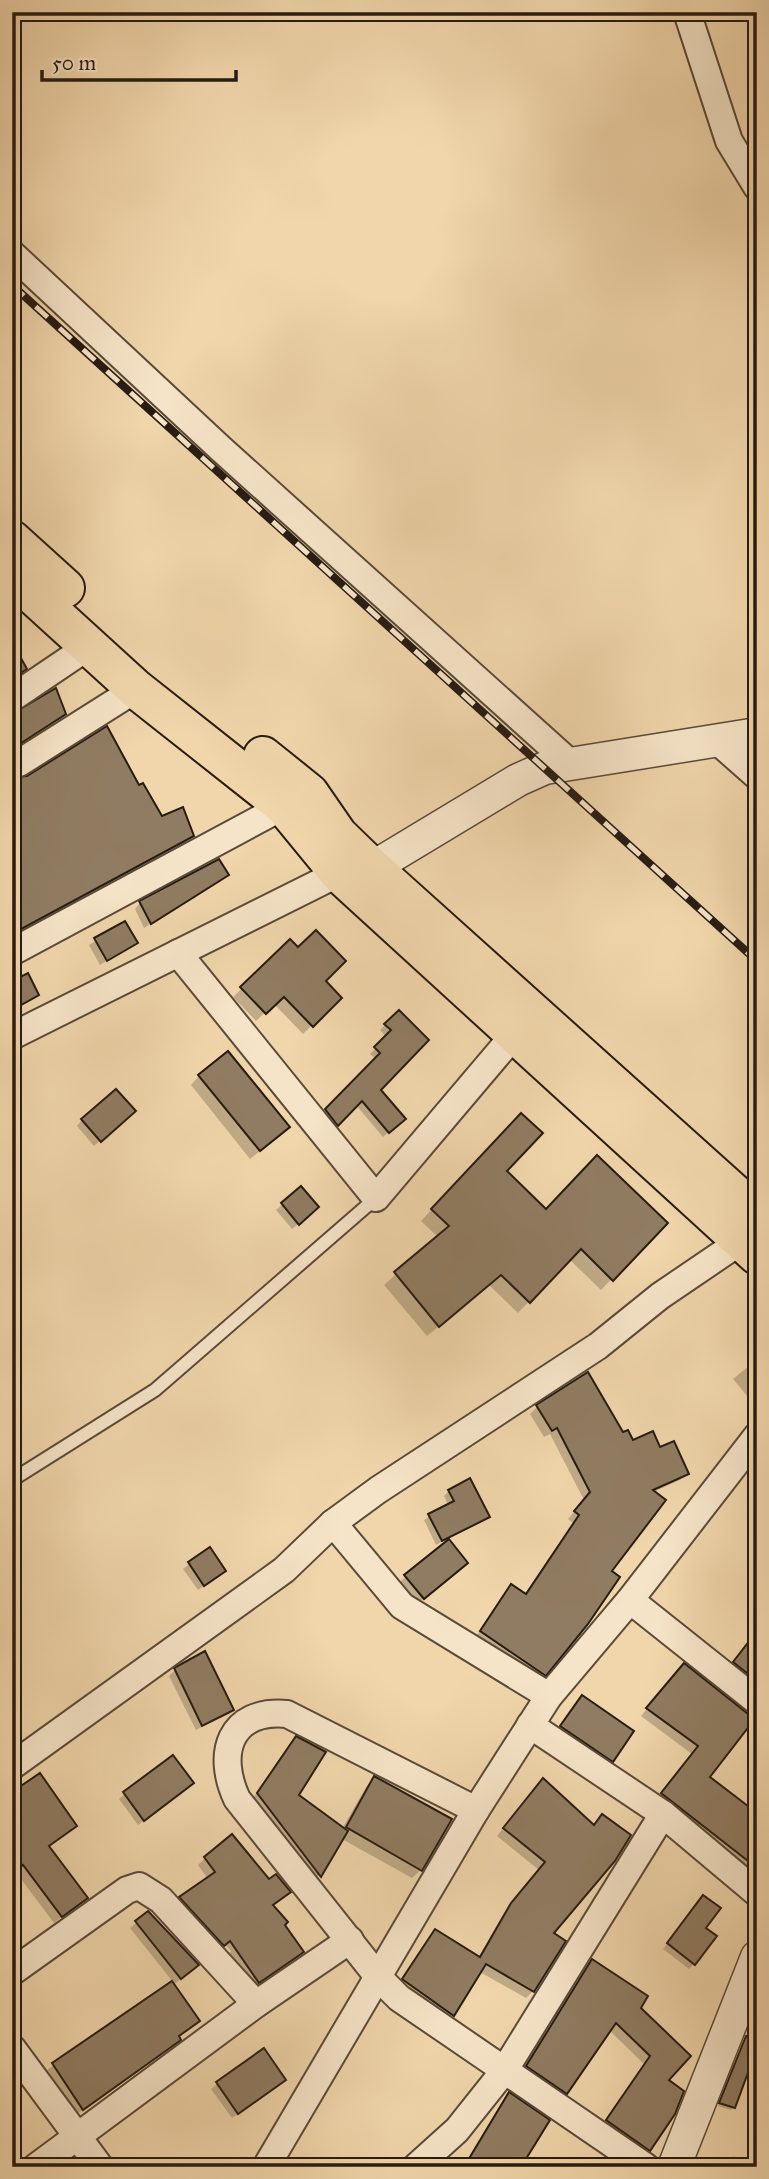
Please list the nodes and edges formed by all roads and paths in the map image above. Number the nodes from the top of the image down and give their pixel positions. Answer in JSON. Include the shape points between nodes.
{"nodes":[{"id":1,"x":687,"y":12,"type":"edge"},
{"id":2,"x":757,"y":187,"type":"edge"},
{"id":3,"x":12,"y":254,"type":"edge"},
{"id":4,"x":12,"y":540,"type":"edge"},
{"id":5,"x":13,"y":579,"type":"edge"},
{"id":6,"x":89,"y":646,"type":"junction"},
{"id":7,"x":136,"y":689,"type":"junction"},
{"id":8,"x":12,"y":698,"type":"edge"},
{"id":9,"x":757,"y":734,"type":"edge"},
{"id":10,"x":715,"y":739,"type":"junction"},
{"id":11,"x":19,"y":764,"type":"dead end"},
{"id":12,"x":571,"y":764,"type":"junction"},
{"id":13,"x":757,"y":776,"type":"edge"},
{"id":14,"x":297,"y":800,"type":"junction"},
{"id":15,"x":355,"y":871,"type":"junction"},
{"id":16,"x":12,"y":952,"type":"edge"},
{"id":17,"x":178,"y":953,"type":"junction"},
{"id":18,"x":514,"y":1035,"type":"junction"},
{"id":19,"x":12,"y":1036,"type":"edge"},
{"id":20,"x":376,"y":1198,"type":"junction"},
{"id":21,"x":752,"y":1237,"type":"edge"},
{"id":22,"x":757,"y":1436,"type":"edge"},
{"id":23,"x":12,"y":1480,"type":"edge"},
{"id":24,"x":333,"y":1523,"type":"junction"},
{"id":25,"x":630,"y":1600,"type":"junction"},
{"id":26,"x":549,"y":1696,"type":"junction"},
{"id":27,"x":757,"y":1701,"type":"edge"},
{"id":28,"x":530,"y":1725,"type":"junction"},
{"id":29,"x":12,"y":1766,"type":"edge"},
{"id":30,"x":477,"y":1810,"type":"junction"},
{"id":31,"x":663,"y":1814,"type":"junction"},
{"id":32,"x":757,"y":1893,"type":"edge"},
{"id":33,"x":350,"y":1940,"type":"junction"},
{"id":34,"x":757,"y":1957,"type":"edge"},
{"id":35,"x":12,"y":1972,"type":"edge"},
{"id":36,"x":379,"y":1978,"type":"junction"},
{"id":37,"x":256,"y":2004,"type":"junction"},
{"id":38,"x":12,"y":2048,"type":"edge"},
{"id":39,"x":504,"y":2071,"type":"junction"},
{"id":40,"x":78,"y":2135,"type":"junction"},
{"id":41,"x":36,"y":2167,"type":"edge"},
{"id":42,"x":100,"y":2167,"type":"edge"},
{"id":43,"x":266,"y":2167,"type":"edge"},
{"id":44,"x":416,"y":2167,"type":"edge"},
{"id":45,"x":646,"y":2167,"type":"edge"},
{"id":46,"x":674,"y":2167,"type":"edge"}],
"edges":[{"from":1,"to":2,"type":"street","via":[[729,141]]},
{"from":3,"to":12,"type":"street"},
{"from":4,"to":14,"type":"main road"},
{"from":5,"to":6,"type":"main road"},
{"from":6,"to":7,"type":"main road"},
{"from":6,"to":8,"type":"street"},
{"from":7,"to":11,"type":"street"},
{"from":7,"to":14,"type":"main road"},
{"from":9,"to":10,"type":"street"},
{"from":10,"to":12,"type":"street"},
{"from":10,"to":13,"type":"street"},
{"from":12,"to":15,"type":"street","via":[[545,768],[518,780]]},
{"from":14,"to":15,"type":"main road","via":[[338,835]]},
{"from":14,"to":16,"type":"street"},
{"from":15,"to":17,"type":"street"},
{"from":15,"to":18,"type":"main road"},
{"from":15,"to":21,"type":"main road"},
{"from":17,"to":19,"type":"street"},
{"from":17,"to":20,"type":"street"},
{"from":18,"to":20,"type":"street"},
{"from":18,"to":21,"type":"main road"},
{"from":20,"to":23,"type":"lane","via":[[155,1390]]},
{"from":21,"to":24,"type":"street"},
{"from":22,"to":25,"type":"street"},
{"from":24,"to":26,"type":"street","via":[[401,1606]]},
{"from":24,"to":29,"type":"street","via":[[284,1570]]},
{"from":25,"to":26,"type":"street"},
{"from":25,"to":27,"type":"street"},
{"from":26,"to":28,"type":"street"},
{"from":28,"to":30,"type":"street"},
{"from":28,"to":31,"type":"street"},
{"from":30,"to":33,"type":"street","via":[[286,1714],[257,1716],[244,1725],[227,1750],[225,1767],[237,1799]]},
{"from":30,"to":36,"type":"street"},
{"from":31,"to":32,"type":"street"},
{"from":31,"to":39,"type":"street"},
{"from":33,"to":36,"type":"street"},
{"from":33,"to":37,"type":"street"},
{"from":34,"to":46,"type":"street"},
{"from":35,"to":37,"type":"street","via":[[139,1886],[161,1900]]},
{"from":36,"to":39,"type":"street","via":[[399,1998]]},
{"from":36,"to":43,"type":"street"},
{"from":37,"to":40,"type":"street"},
{"from":38,"to":40,"type":"street"},
{"from":39,"to":44,"type":"street","via":[[457,2130]]},
{"from":39,"to":45,"type":"street"},
{"from":40,"to":41,"type":"street"},
{"from":40,"to":42,"type":"street"}]}
